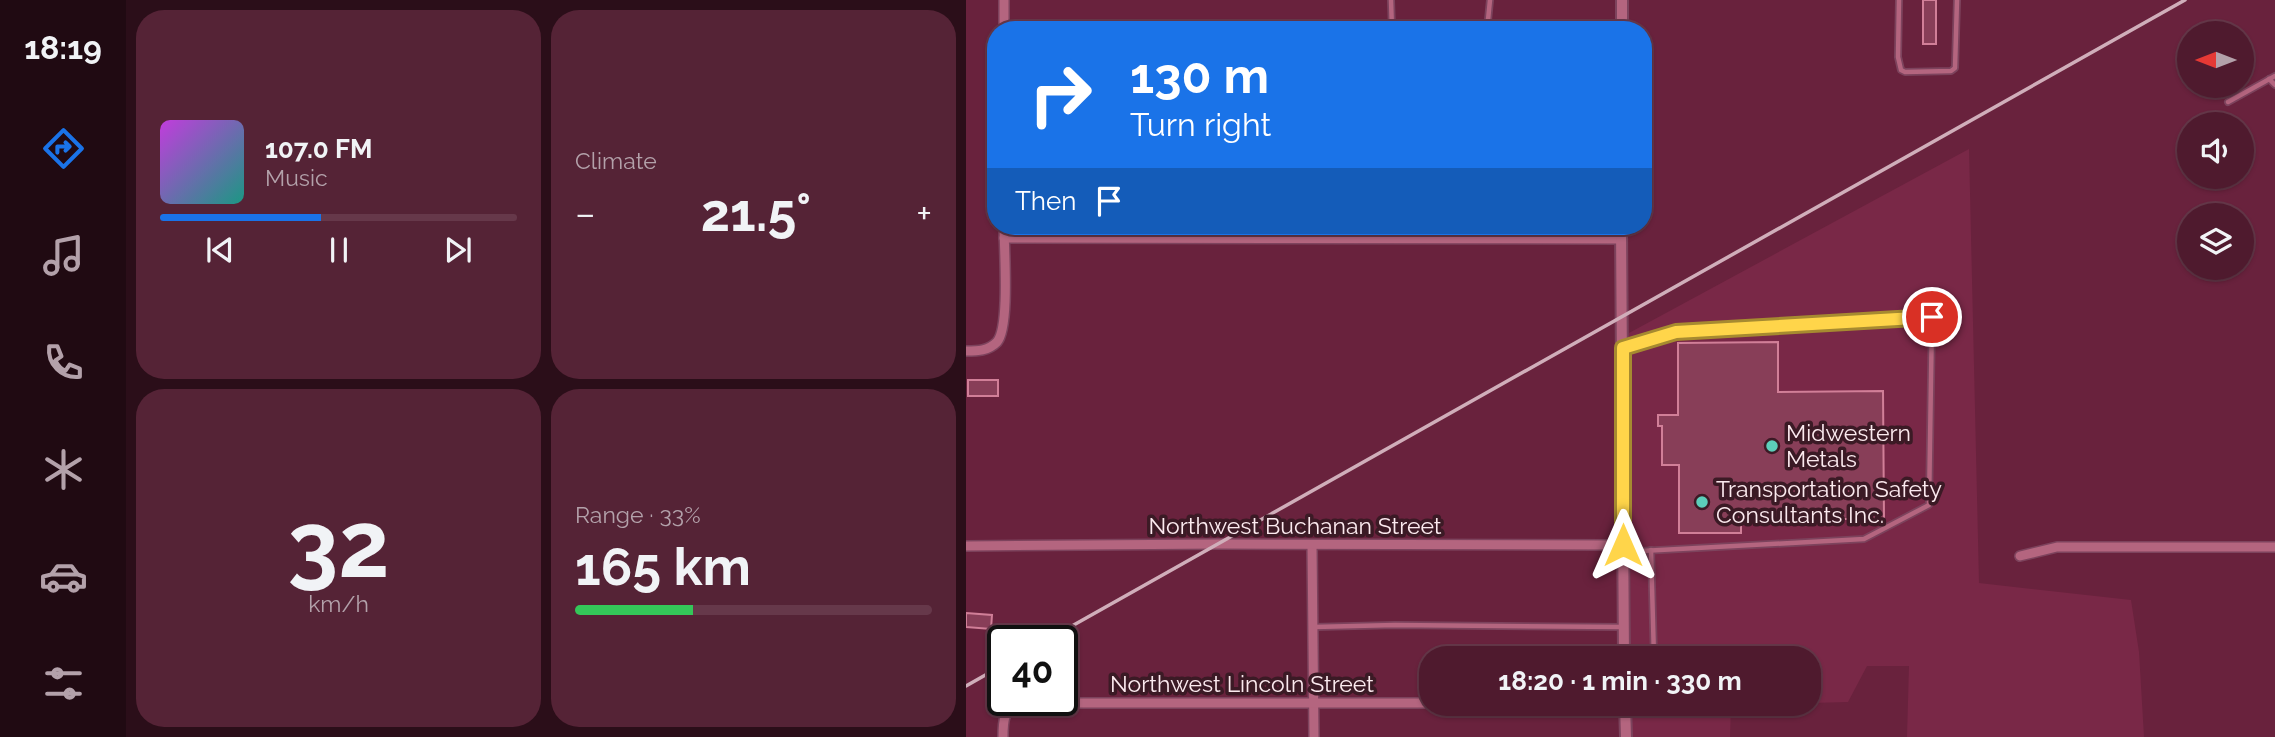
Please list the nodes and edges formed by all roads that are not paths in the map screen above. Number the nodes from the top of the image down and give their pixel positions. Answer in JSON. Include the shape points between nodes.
{"nodes":[{"id":1,"x":1004,"y":0,"type":"edge"},
{"id":2,"x":1391,"y":0,"type":"edge"},
{"id":3,"x":1490,"y":0,"type":"edge"},
{"id":4,"x":1622,"y":0,"type":"edge"},
{"id":5,"x":1899,"y":0,"type":"edge"},
{"id":6,"x":1957,"y":0,"type":"edge"},
{"id":7,"x":1004,"y":21,"type":"edge"},
{"id":8,"x":1392,"y":21,"type":"edge"},
{"id":9,"x":1488,"y":21,"type":"edge"},
{"id":10,"x":1622,"y":21,"type":"edge"},
{"id":11,"x":2275,"y":76,"type":"edge"},
{"id":12,"x":2269,"y":79,"type":"junction"},
{"id":13,"x":2275,"y":85,"type":"edge"},
{"id":14,"x":2228,"y":102,"type":"dead end"},
{"id":15,"x":1621,"y":235,"type":"edge"},
{"id":16,"x":1004,"y":238,"type":"joint"},
{"id":17,"x":1621,"y":239,"type":"junction"},
{"id":18,"x":1623,"y":348,"type":"junction"},
{"id":19,"x":966,"y":351,"type":"edge"},
{"id":20,"x":1312,"y":545,"type":"junction"},
{"id":21,"x":966,"y":546,"type":"edge"},
{"id":22,"x":2275,"y":547,"type":"edge"},
{"id":23,"x":1623,"y":548,"type":"junction"},
{"id":24,"x":1651,"y":550,"type":"junction"},
{"id":25,"x":2020,"y":556,"type":"dead end"},
{"id":26,"x":1313,"y":627,"type":"junction"},
{"id":27,"x":1624,"y":627,"type":"junction"},
{"id":28,"x":1625,"y":646,"type":"edge"},
{"id":29,"x":1654,"y":646,"type":"edge"},
{"id":30,"x":1315,"y":702,"type":"junction"},
{"id":31,"x":1419,"y":703,"type":"edge"},
{"id":32,"x":1625,"y":716,"type":"edge"},
{"id":33,"x":1003,"y":737,"type":"edge"},
{"id":34,"x":1314,"y":737,"type":"edge"},
{"id":35,"x":1626,"y":737,"type":"edge"}],
"edges":[{"from":1,"to":7,"type":"street"},
{"from":2,"to":8,"type":"lane"},
{"from":3,"to":9,"type":"lane"},
{"from":4,"to":10,"type":"street"},
{"from":5,"to":6,"type":"lane","via":[[1898,57],[1905,72],[1955,68]]},
{"from":11,"to":12,"type":"lane"},
{"from":12,"to":13,"type":"lane"},
{"from":12,"to":14,"type":"lane"},
{"from":15,"to":17,"type":"street"},
{"from":16,"to":17,"type":"street"},
{"from":16,"to":19,"type":"street","via":[[1004,325],[998,340],[983,351]]},
{"from":17,"to":18,"type":"street"},
{"from":18,"to":23,"type":"street"},
{"from":18,"to":24,"type":"lane","via":[[1676,332],[1932,317],[1929,505],[1864,539]]},
{"from":20,"to":21,"type":"street","name":"Northwest Buchanan Street"},
{"from":20,"to":23,"type":"street","name":"Northwest Buchanan Street"},
{"from":20,"to":26,"type":"street"},
{"from":22,"to":25,"type":"street","via":[[2057,547]]},
{"from":23,"to":24,"type":"lane"},
{"from":23,"to":27,"type":"street"},
{"from":24,"to":29,"type":"lane"},
{"from":26,"to":27,"type":"lane"},
{"from":26,"to":30,"type":"street"},
{"from":27,"to":28,"type":"street"},
{"from":30,"to":31,"type":"street","name":"Northwest Lincoln Street"},
{"from":30,"to":33,"type":"street","name":"Northwest Lincoln Street","via":[[1019,704],[1004,717]]},
{"from":30,"to":34,"type":"street"},
{"from":32,"to":35,"type":"street"}]}
